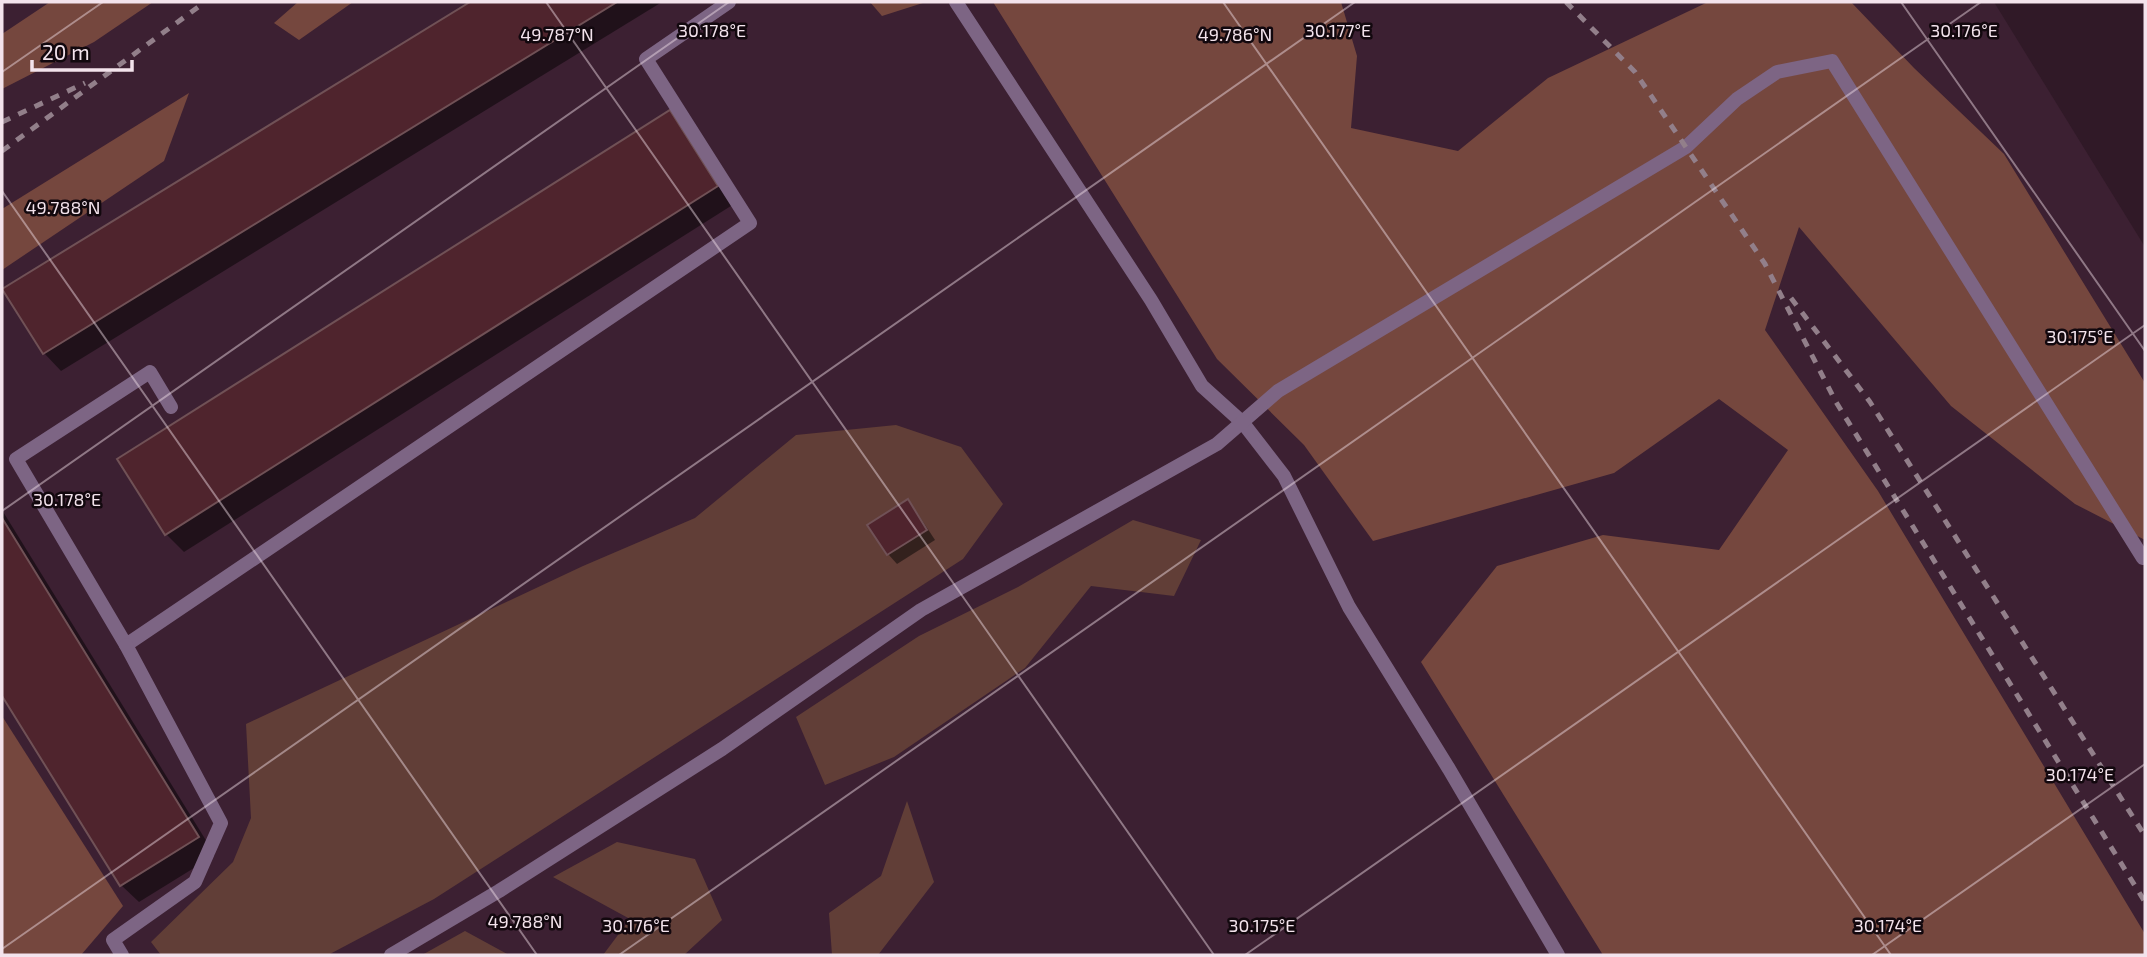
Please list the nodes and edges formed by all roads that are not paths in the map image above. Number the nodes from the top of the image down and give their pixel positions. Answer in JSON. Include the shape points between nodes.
{"nodes":[{"id":1,"x":729,"y":2,"type":"edge"},
{"id":2,"x":956,"y":2,"type":"edge"},
{"id":3,"x":171,"y":407,"type":"dead end"},
{"id":4,"x":1243,"y":423,"type":"junction"},
{"id":5,"x":2143,"y":558,"type":"dead end"},
{"id":6,"x":126,"y":645,"type":"junction"},
{"id":7,"x":122,"y":955,"type":"edge"},
{"id":8,"x":391,"y":955,"type":"edge"},
{"id":9,"x":1558,"y":955,"type":"edge"}],
"edges":[{"from":1,"to":6,"type":"lane","via":[[646,59],[750,223]]},
{"from":2,"to":4,"type":"lane","via":[[1202,386]]},
{"from":3,"to":6,"type":"lane","via":[[150,372],[16,458]]},
{"from":4,"to":5,"type":"lane","via":[[1278,391],[1686,147],[1737,99],[1777,72],[1832,61]]},
{"from":4,"to":8,"type":"lane","via":[[1217,444],[921,610],[722,749]]},
{"from":4,"to":9,"type":"lane","via":[[1284,475],[1349,607]]},
{"from":6,"to":7,"type":"lane","via":[[221,823],[195,882],[113,940]]}]}
